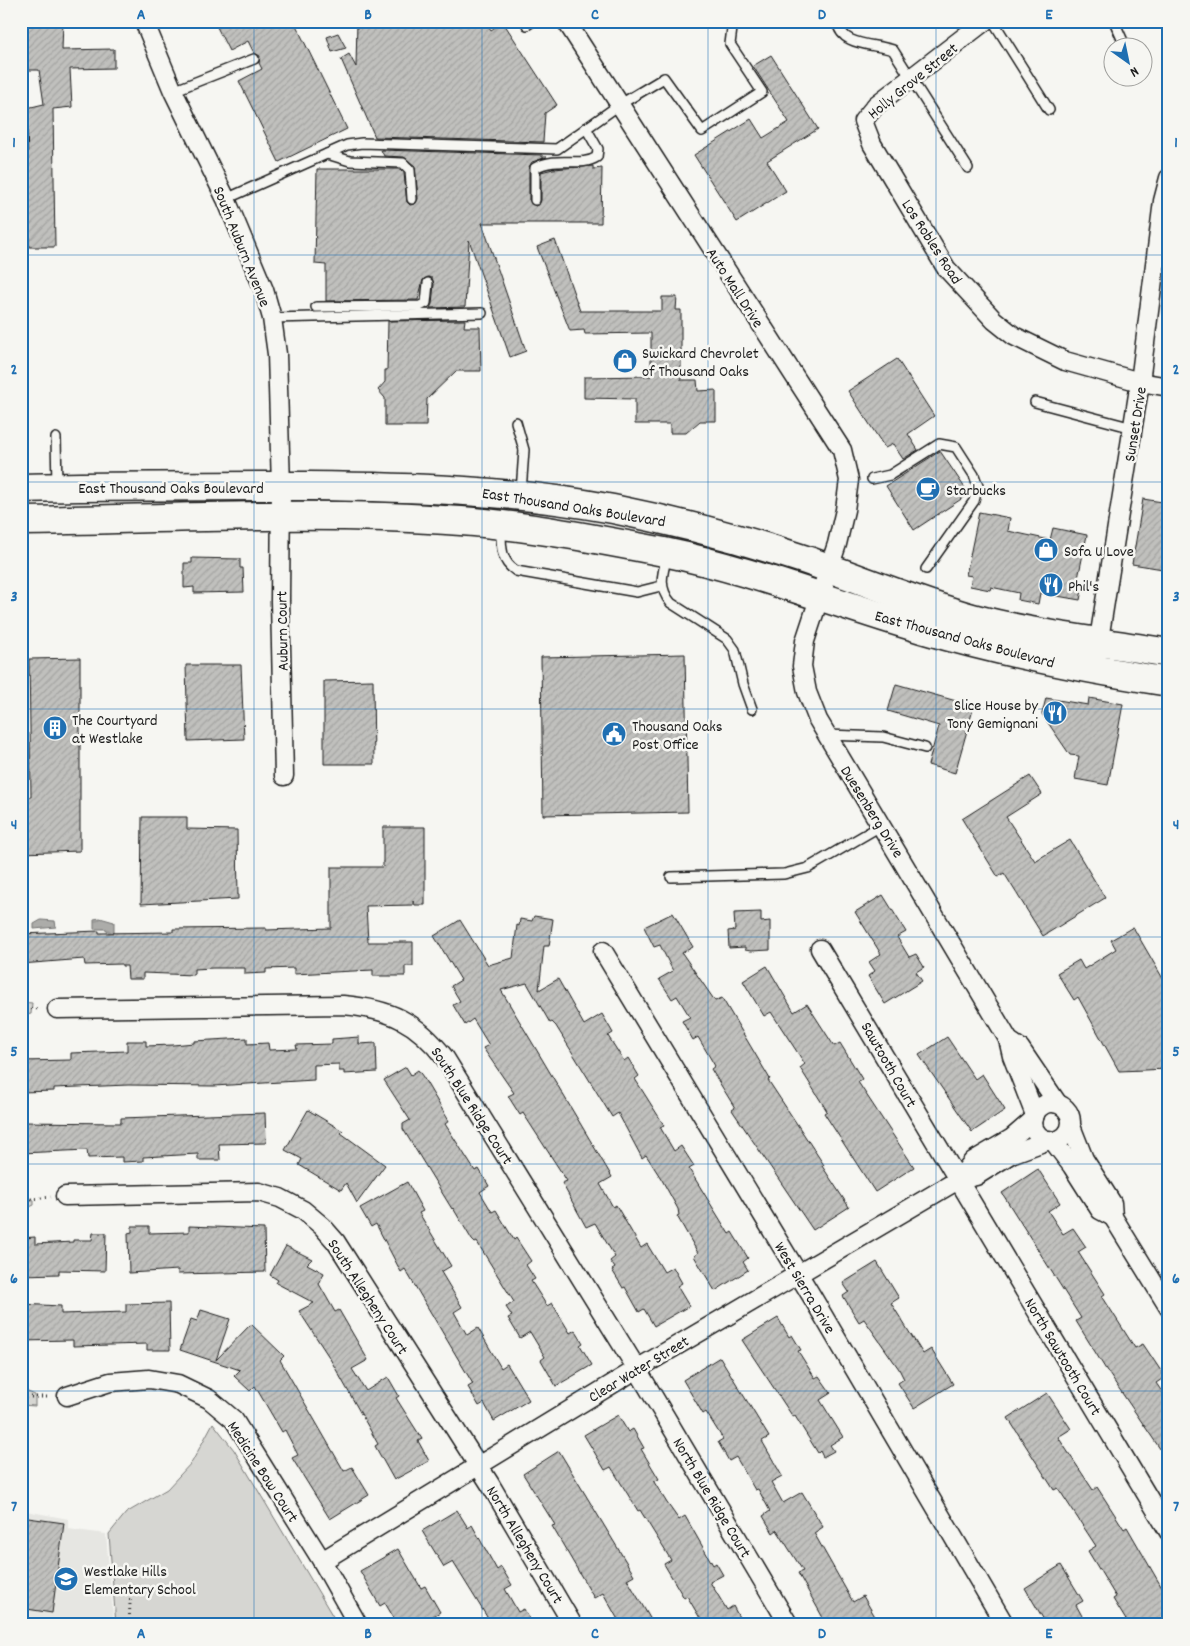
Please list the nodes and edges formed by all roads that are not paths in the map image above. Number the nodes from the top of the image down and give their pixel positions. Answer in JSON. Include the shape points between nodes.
{"nodes":[{"id":1,"x":144,"y":21,"type":"edge"},
{"id":2,"x":566,"y":21,"type":"edge"},
{"id":3,"x":733,"y":21,"type":"edge"},
{"id":4,"x":837,"y":21,"type":"edge"},
{"id":5,"x":984,"y":21,"type":"edge"},
{"id":6,"x":993,"y":21,"type":"edge"},
{"id":7,"x":1114,"y":21,"type":"edge"},
{"id":8,"x":1122,"y":38,"type":"edge"},
{"id":9,"x":254,"y":59,"type":"dead end"},
{"id":10,"x":912,"y":78,"type":"junction"},
{"id":11,"x":173,"y":91,"type":"junction"},
{"id":12,"x":619,"y":105,"type":"junction"},
{"id":13,"x":1049,"y":110,"type":"dead end"},
{"id":14,"x":863,"y":120,"type":"joint"},
{"id":15,"x":586,"y":128,"type":"junction"},
{"id":16,"x":327,"y":154,"type":"junction"},
{"id":17,"x":968,"y":168,"type":"dead end"},
{"id":18,"x":1169,"y":178,"type":"edge"},
{"id":19,"x":226,"y":199,"type":"junction"},
{"id":20,"x":412,"y":199,"type":"dead end"},
{"id":21,"x":535,"y":200,"type":"dead end"},
{"id":22,"x":428,"y":283,"type":"dead end"},
{"id":23,"x":316,"y":307,"type":"dead end"},
{"id":24,"x":482,"y":313,"type":"dead end"},
{"id":25,"x":272,"y":318,"type":"junction"},
{"id":26,"x":1140,"y":382,"type":"junction"},
{"id":27,"x":1169,"y":387,"type":"edge"},
{"id":28,"x":1035,"y":402,"type":"dead end"},
{"id":29,"x":516,"y":422,"type":"dead end"},
{"id":30,"x":1133,"y":428,"type":"junction"},
{"id":31,"x":56,"y":438,"type":"dead end"},
{"id":32,"x":872,"y":479,"type":"dead end"},
{"id":33,"x":281,"y":486,"type":"junction"},
{"id":34,"x":21,"y":488,"type":"edge"},
{"id":35,"x":57,"y":488,"type":"junction"},
{"id":36,"x":521,"y":495,"type":"junction"},
{"id":37,"x":282,"y":516,"type":"junction"},
{"id":38,"x":21,"y":521,"type":"edge"},
{"id":39,"x":501,"y":526,"type":"junction"},
{"id":40,"x":668,"y":553,"type":"junction"},
{"id":41,"x":829,"y":568,"type":"junction"},
{"id":42,"x":926,"y":569,"type":"dead end"},
{"id":43,"x":661,"y":586,"type":"junction"},
{"id":44,"x":819,"y":596,"type":"junction"},
{"id":45,"x":1098,"y":642,"type":"junction"},
{"id":46,"x":1169,"y":653,"type":"edge"},
{"id":47,"x":1096,"y":669,"type":"junction"},
{"id":48,"x":1169,"y":682,"type":"edge"},
{"id":49,"x":752,"y":708,"type":"dead end"},
{"id":50,"x":827,"y":735,"type":"junction"},
{"id":51,"x":925,"y":748,"type":"dead end"},
{"id":52,"x":284,"y":776,"type":"dead end"},
{"id":53,"x":882,"y":825,"type":"junction"},
{"id":54,"x":671,"y":877,"type":"dead end"},
{"id":55,"x":820,"y":949,"type":"dead end"},
{"id":56,"x":602,"y":951,"type":"dead end"},
{"id":57,"x":57,"y":1009,"type":"road end"},
{"id":58,"x":1008,"y":1039,"type":"junction"},
{"id":59,"x":1058,"y":1104,"type":"junction"},
{"id":60,"x":1034,"y":1117,"type":"junction"},
{"id":61,"x":1071,"y":1126,"type":"junction"},
{"id":62,"x":1051,"y":1140,"type":"junction"},
{"id":63,"x":958,"y":1180,"type":"junction"},
{"id":64,"x":66,"y":1196,"type":"road end"},
{"id":65,"x":1113,"y":1217,"type":"junction"},
{"id":66,"x":799,"y":1274,"type":"junction"},
{"id":67,"x":1169,"y":1308,"type":"edge"},
{"id":68,"x":637,"y":1368,"type":"junction"},
{"id":69,"x":67,"y":1396,"type":"road end"},
{"id":70,"x":477,"y":1465,"type":"junction"},
{"id":71,"x":1169,"y":1532,"type":"edge"},
{"id":72,"x":322,"y":1562,"type":"junction"},
{"id":73,"x":358,"y":1625,"type":"edge"},
{"id":74,"x":573,"y":1625,"type":"edge"},
{"id":75,"x":790,"y":1625,"type":"edge"},
{"id":76,"x":1005,"y":1625,"type":"edge"}],
"edges":[{"from":1,"to":11,"type":"street","name":"South Auburn Avenue"},
{"from":2,"to":12,"type":"street","name":"Auto Mall Drive"},
{"from":3,"to":12,"type":"lane","via":[[730,44],[762,92],[702,131],[664,78]]},
{"from":4,"to":10,"type":"lane","via":[[838,30],[844,37],[892,50]]},
{"from":5,"to":10,"type":"street","name":"Holly Grove Street"},
{"from":6,"to":13,"type":"lane"},
{"from":7,"to":8,"type":"lane"},
{"from":9,"to":11,"type":"lane"},
{"from":10,"to":14,"type":"street","name":"Holly Grove Street","via":[[876,105]]},
{"from":10,"to":17,"type":"lane"},
{"from":11,"to":19,"type":"street","name":"South Auburn Avenue"},
{"from":12,"to":15,"type":"lane"},
{"from":12,"to":41,"type":"street","name":"Auto Mall Drive","via":[[842,450],[849,480],[848,493]]},
{"from":14,"to":26,"type":"street","name":"Los Robles Road","via":[[872,144],[946,268],[994,320],[1014,336],[1057,358]]},
{"from":15,"to":16,"type":"lane","via":[[557,149],[362,143]]},
{"from":15,"to":21,"type":"lane","via":[[598,149],[597,157],[591,161],[547,161],[535,168]]},
{"from":16,"to":19,"type":"lane"},
{"from":16,"to":20,"type":"lane","via":[[350,161],[402,162],[410,170]]},
{"from":18,"to":26,"type":"street","name":"Sunset Drive","via":[[1163,201]]},
{"from":19,"to":25,"type":"street","name":"South Auburn Avenue","via":[[264,290]]},
{"from":22,"to":23,"type":"lane","via":[[426,303],[420,306]]},
{"from":24,"to":25,"type":"lane"},
{"from":25,"to":33,"type":"street","name":"South Auburn Avenue","via":[[277,354]]},
{"from":26,"to":27,"type":"street","name":"Los Robles Road"},
{"from":26,"to":30,"type":"street","name":"Sunset Drive"},
{"from":28,"to":30,"type":"lane"},
{"from":29,"to":36,"type":"lane","via":[[524,450]]},
{"from":30,"to":45,"type":"street","name":"Sunset Drive"},
{"from":31,"to":35,"type":"lane"},
{"from":32,"to":42,"type":"lane","via":[[890,475],[939,444],[956,447],[966,462],[978,486],[974,501]]},
{"from":33,"to":35,"type":"main road","name":"East Thousand Oaks Boulevard"},
{"from":33,"to":36,"type":"main road","name":"East Thousand Oaks Boulevard","via":[[396,486]]},
{"from":33,"to":37,"type":"street","name":"Auburn Court"},
{"from":34,"to":35,"type":"main road","name":"East Thousand Oaks Boulevard"},
{"from":36,"to":41,"type":"main road","name":"East Thousand Oaks Boulevard","via":[[668,521]]},
{"from":37,"to":38,"type":"main road","name":"East Thousand Oaks Boulevard"},
{"from":37,"to":39,"type":"main road","name":"East Thousand Oaks Boulevard","via":[[407,518]]},
{"from":37,"to":52,"type":"street","name":"Auburn Court","via":[[280,601]]},
{"from":39,"to":40,"type":"main road","name":"East Thousand Oaks Boulevard"},
{"from":39,"to":43,"type":"lane","via":[[503,555],[507,566],[516,571],[637,592]]},
{"from":40,"to":43,"type":"lane"},
{"from":40,"to":44,"type":"main road","name":"East Thousand Oaks Boulevard"},
{"from":41,"to":44,"type":"street","name":"Duesenberg Drive"},
{"from":41,"to":45,"type":"main road","name":"East Thousand Oaks Boulevard","via":[[974,618]]},
{"from":43,"to":49,"type":"lane","via":[[671,603],[727,639],[735,650],[742,684]]},
{"from":44,"to":47,"type":"main road","name":"East Thousand Oaks Boulevard","via":[[970,642],[1040,660]]},
{"from":44,"to":50,"type":"street","name":"Duesenberg Drive","via":[[804,641],[802,666],[807,692]]},
{"from":45,"to":46,"type":"main road","name":"East Thousand Oaks Boulevard"},
{"from":45,"to":47,"type":"street","name":"Sunset Drive"},
{"from":47,"to":48,"type":"main road","name":"East Thousand Oaks Boulevard"},
{"from":50,"to":51,"type":"lane","via":[[883,737]]},
{"from":50,"to":53,"type":"street","name":"Duesenberg Drive"},
{"from":53,"to":54,"type":"lane","via":[[808,868],[784,874]]},
{"from":53,"to":58,"type":"street","name":"Duesenberg Drive"},
{"from":55,"to":63,"type":"street","name":"Sawtooth Court"},
{"from":56,"to":66,"type":"street","name":"West Sierra Drive"},
{"from":57,"to":68,"type":"street","name":"South Blue Ridge Court","via":[[343,1005],[379,1009],[412,1024],[445,1058]]},
{"from":58,"to":59,"type":"street","name":"Duesenberg Drive","via":[[1020,1048]]},
{"from":58,"to":60,"type":"street","name":"Duesenberg Drive"},
{"from":59,"to":60,"type":"street","via":[[1042,1106]]},
{"from":59,"to":61,"type":"street","name":"Duesenberg Drive","via":[[1068,1111]]},
{"from":60,"to":62,"type":"street","name":"Duesenberg Drive","via":[[1039,1135]]},
{"from":60,"to":63,"type":"street","name":"Clear Water Street","via":[[1012,1138],[973,1161]]},
{"from":61,"to":62,"type":"street","via":[[1064,1136]]},
{"from":61,"to":65,"type":"street","name":"Duesenberg Drive","via":[[1084,1159],[1112,1203]]},
{"from":62,"to":63,"type":"street","name":"Clear Water Street","via":[[1018,1151],[976,1176]]},
{"from":62,"to":65,"type":"street","name":"Duesenberg Drive","via":[[1100,1210]]},
{"from":63,"to":66,"type":"street","name":"Clear Water Street"},
{"from":63,"to":71,"type":"street","name":"North Sawtooth Court"},
{"from":64,"to":70,"type":"street","name":"South Allegheny Court","via":[[259,1192],[280,1198],[302,1210],[336,1242]]},
{"from":65,"to":67,"type":"street","name":"Duesenberg Drive"},
{"from":66,"to":68,"type":"street","name":"Clear Water Street"},
{"from":66,"to":76,"type":"street","name":"West Sierra Drive"},
{"from":68,"to":70,"type":"street","name":"Clear Water Street"},
{"from":68,"to":75,"type":"street","name":"North Blue Ridge Court"},
{"from":69,"to":72,"type":"street","name":"Medicine Bow Court","via":[[110,1382],[149,1379],[178,1384],[209,1398],[234,1420]]},
{"from":70,"to":72,"type":"street","name":"Clear Water Street"},
{"from":70,"to":74,"type":"street","name":"North Allegheny Court"},
{"from":72,"to":73,"type":"street","name":"Medicine Bow Court"}]}
